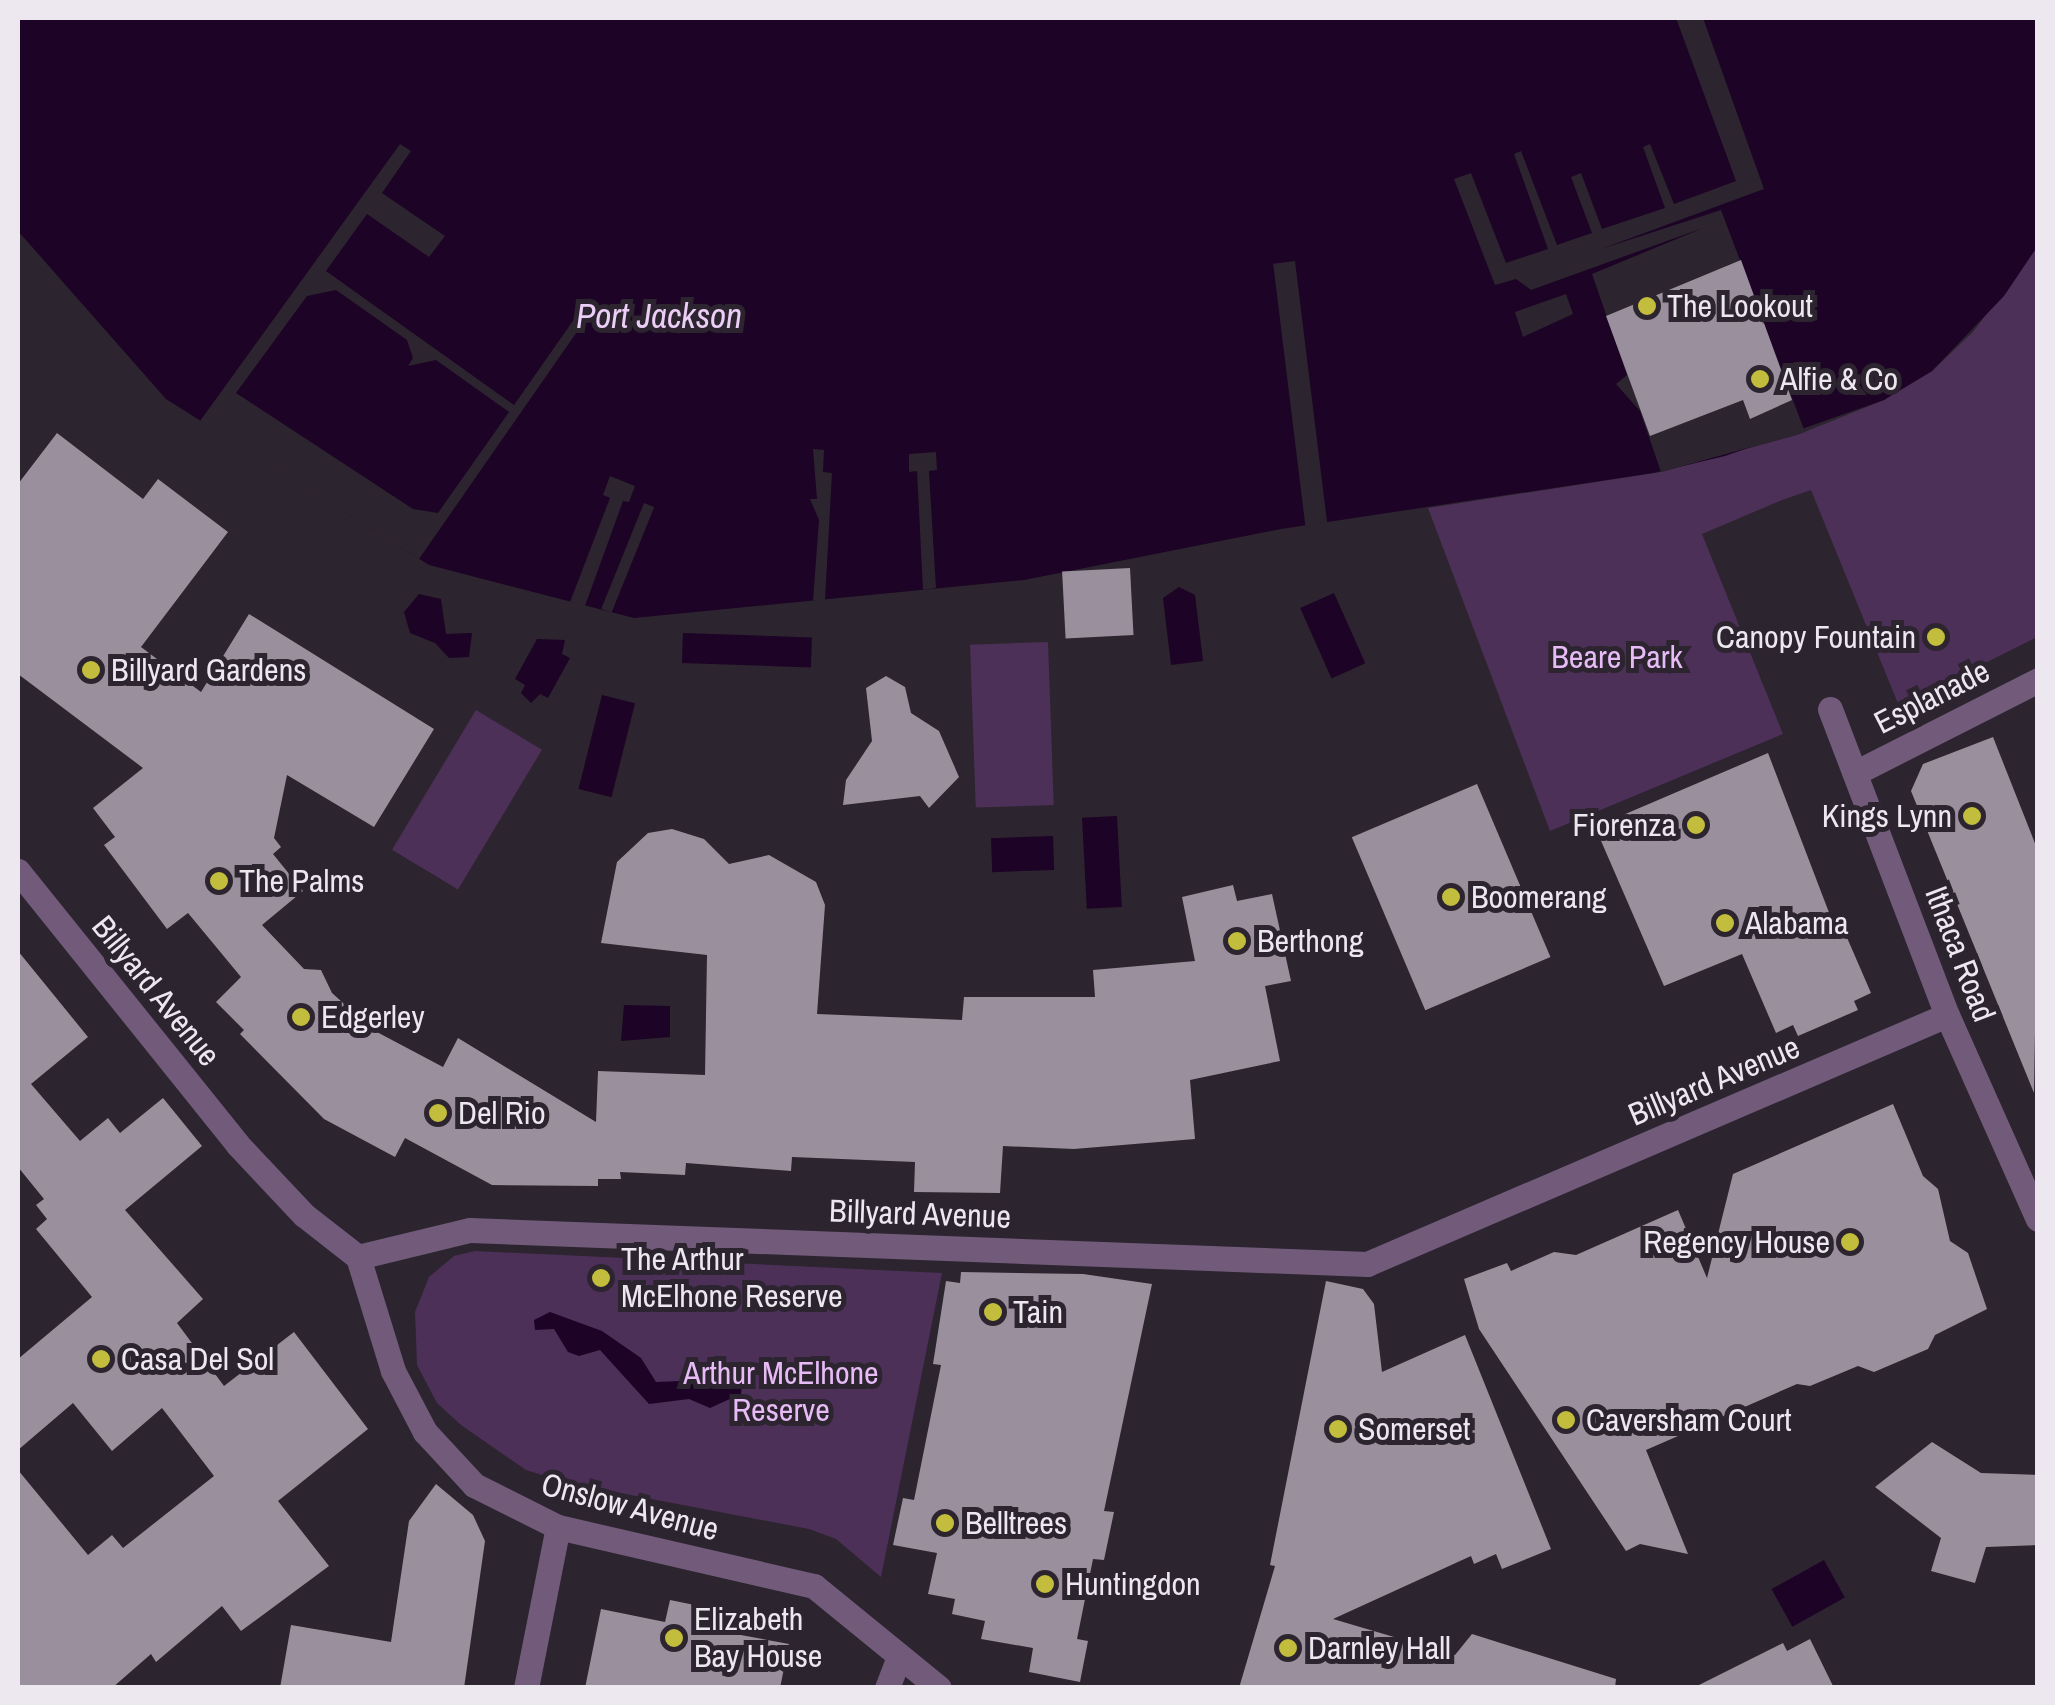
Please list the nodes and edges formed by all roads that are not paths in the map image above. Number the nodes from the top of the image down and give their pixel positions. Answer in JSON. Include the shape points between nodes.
{"nodes":[{"id":1,"x":2038,"y":680,"type":"edge"},
{"id":2,"x":1830,"y":710,"type":"dead end"},
{"id":3,"x":1857,"y":772,"type":"junction"},
{"id":4,"x":18,"y":871,"type":"edge"},
{"id":5,"x":1947,"y":1015,"type":"junction"},
{"id":6,"x":2038,"y":1219,"type":"edge"},
{"id":7,"x":358,"y":1257,"type":"junction"},
{"id":8,"x":558,"y":1526,"type":"junction"},
{"id":9,"x":899,"y":1656,"type":"junction"},
{"id":10,"x":526,"y":1688,"type":"edge"},
{"id":11,"x":887,"y":1688,"type":"edge"},
{"id":12,"x":940,"y":1688,"type":"edge"}],
"edges":[{"from":1,"to":3,"type":"street","name":"Esplanade"},
{"from":2,"to":3,"type":"street","name":"Ithaca Road"},
{"from":3,"to":5,"type":"street","name":"Ithaca Road"},
{"from":4,"to":7,"type":"street","name":"Billyard Avenue","via":[[238,1145],[304,1215]]},
{"from":5,"to":6,"type":"street","name":"Ithaca Road"},
{"from":5,"to":7,"type":"street","name":"Billyard Avenue","via":[[1366,1264],[470,1230]]},
{"from":7,"to":8,"type":"street","name":"Onslow Avenue","via":[[392,1371],[425,1432],[474,1485]]},
{"from":8,"to":9,"type":"street","name":"Onslow Avenue","via":[[814,1586]]},
{"from":8,"to":10,"type":"street"},
{"from":9,"to":11,"type":"street"},
{"from":9,"to":12,"type":"street","name":"Onslow Avenue"}]}
